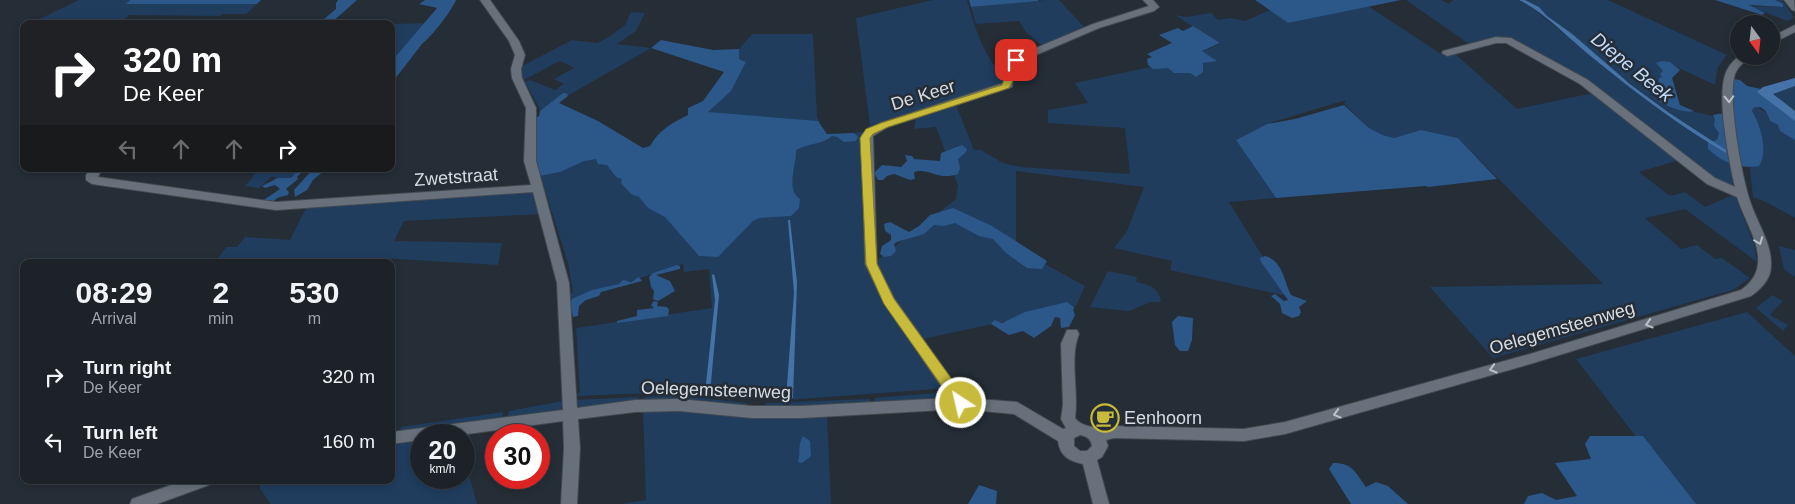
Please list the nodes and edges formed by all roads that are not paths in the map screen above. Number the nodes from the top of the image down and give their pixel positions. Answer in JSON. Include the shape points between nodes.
{"nodes":[{"id":1,"x":485,"y":0,"type":"edge"},
{"id":2,"x":1148,"y":0,"type":"edge"},
{"id":3,"x":1789,"y":0,"type":"edge"},
{"id":4,"x":1795,"y":8,"type":"edge"},
{"id":5,"x":1795,"y":28,"type":"edge"},
{"id":6,"x":1780,"y":36,"type":"edge"},
{"id":7,"x":1447,"y":53,"type":"dead end"},
{"id":8,"x":1737,"y":65,"type":"edge"},
{"id":9,"x":94,"y":172,"type":"edge"},
{"id":10,"x":537,"y":188,"type":"junction"},
{"id":11,"x":1742,"y":195,"type":"junction"},
{"id":12,"x":1072,"y":334,"type":"dead end"},
{"id":13,"x":961,"y":403,"type":"junction"},
{"id":14,"x":571,"y":414,"type":"junction"},
{"id":15,"x":1070,"y":433,"type":"junction"},
{"id":16,"x":395,"y":437,"type":"edge"},
{"id":17,"x":1098,"y":441,"type":"junction"},
{"id":18,"x":1089,"y":458,"type":"junction"},
{"id":19,"x":193,"y":484,"type":"edge"},
{"id":20,"x":138,"y":504,"type":"edge"},
{"id":21,"x":569,"y":504,"type":"edge"},
{"id":22,"x":1101,"y":504,"type":"edge"}],
"edges":[{"from":1,"to":10,"type":"street","via":[[514,40],[520,55],[517,78],[531,108],[530,161]]},
{"from":2,"to":13,"type":"street","name":"De Keer","via":[[1154,7],[1151,9],[1102,24],[1011,62],[1006,86],[884,125],[866,135],[871,264],[888,300]]},
{"from":3,"to":4,"type":"street"},
{"from":5,"to":6,"type":"street"},
{"from":7,"to":11,"type":"street","via":[[1496,40],[1508,40],[1584,82],[1711,181]]},
{"from":8,"to":11,"type":"street","name":"Oelegemsteenweg","one_way":true,"via":[[1731,72],[1728,91]]},
{"from":9,"to":10,"type":"street","name":"Zwetstraat","via":[[92,180],[276,206]]},
{"from":10,"to":14,"type":"street","via":[[563,282]]},
{"from":11,"to":17,"type":"street","name":"Oelegemsteenweg","one_way":true,"via":[[1764,253],[1765,269],[1757,285],[1738,297],[1285,428],[1244,435],[1139,432]]},
{"from":12,"to":15,"type":"street","via":[[1068,353]]},
{"from":13,"to":14,"type":"street","name":"Oelegemsteenweg","via":[[792,412],[660,405]]},
{"from":13,"to":15,"type":"street","name":"Oelegemsteenweg","via":[[1017,408]]},
{"from":14,"to":16,"type":"street","name":"Oelegemsteenweg"},
{"from":14,"to":21,"type":"street"},
{"from":15,"to":17,"type":"street","via":[[1086,430]]},
{"from":15,"to":18,"type":"street","via":[[1065,445],[1071,453]]},
{"from":17,"to":18,"type":"street","via":[[1095,455]]},
{"from":18,"to":22,"type":"street"},
{"from":19,"to":20,"type":"street"}]}
